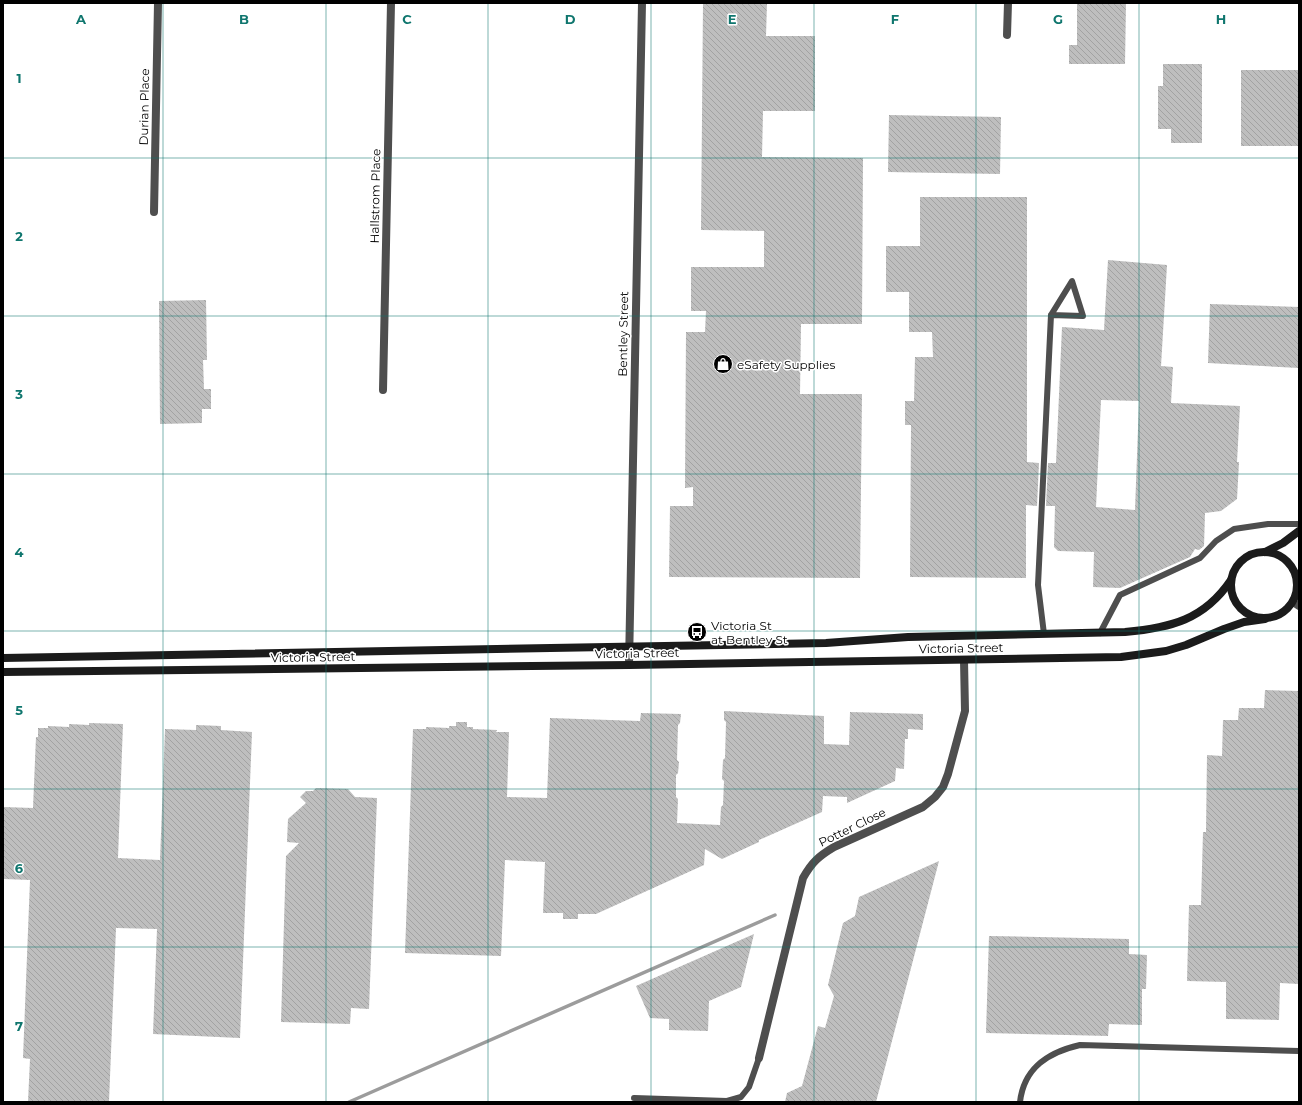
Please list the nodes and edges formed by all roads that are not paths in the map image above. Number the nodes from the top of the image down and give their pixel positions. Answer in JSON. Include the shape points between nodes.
{"nodes":[{"id":1,"x":158,"y":3,"type":"edge"},
{"id":2,"x":391,"y":3,"type":"edge"},
{"id":3,"x":642,"y":3,"type":"edge"},
{"id":4,"x":1008,"y":3,"type":"edge"},
{"id":5,"x":1007,"y":35,"type":"dead end"},
{"id":6,"x":154,"y":212,"type":"dead end"},
{"id":7,"x":1050,"y":315,"type":"junction"},
{"id":8,"x":382,"y":390,"type":"dead end"},
{"id":9,"x":1299,"y":524,"type":"edge"},
{"id":10,"x":1299,"y":531,"type":"edge"},
{"id":11,"x":1264,"y":552,"type":"junction"},
{"id":12,"x":1231,"y":580,"type":"junction"},
{"id":13,"x":1298,"y":589,"type":"edge"},
{"id":14,"x":1296,"y":604,"type":"edge"},
{"id":15,"x":1265,"y":619,"type":"junction"},
{"id":16,"x":1100,"y":633,"type":"junction"},
{"id":17,"x":1044,"y":634,"type":"junction"},
{"id":18,"x":629,"y":646,"type":"junction"},
{"id":19,"x":3,"y":658,"type":"edge"},
{"id":20,"x":964,"y":660,"type":"junction"},
{"id":21,"x":629,"y":665,"type":"junction"},
{"id":22,"x":3,"y":672,"type":"edge"},
{"id":23,"x":1299,"y":1051,"type":"edge"},
{"id":24,"x":759,"y":1058,"type":"joint"},
{"id":25,"x":634,"y":1098,"type":"dead end"},
{"id":26,"x":1020,"y":1102,"type":"edge"}],
"edges":[{"from":1,"to":6,"type":"street","name":"Durian Place"},
{"from":2,"to":8,"type":"street","name":"Hallstrom Place"},
{"from":3,"to":18,"type":"street","name":"Bentley Street"},
{"from":4,"to":5,"type":"street"},
{"from":7,"to":7,"type":"lane","via":[[1083,316],[1072,281],[1065,292]]},
{"from":7,"to":17,"type":"lane","via":[[1038,585]]},
{"from":9,"to":16,"type":"lane","via":[[1268,524],[1234,529],[1200,558],[1120,595]]},
{"from":10,"to":11,"type":"main road","via":[[1283,543]]},
{"from":11,"to":12,"type":"main road","via":[[1250,555],[1239,564]]},
{"from":11,"to":13,"type":"main road","via":[[1274,553],[1290,564],[1296,573]]},
{"from":12,"to":15,"type":"main road","via":[[1231,590],[1239,608],[1256,618]]},
{"from":12,"to":16,"type":"main road","name":"Victoria Street","via":[[1212,604],[1185,621],[1149,630]]},
{"from":13,"to":14,"type":"main road"},
{"from":14,"to":15,"type":"main road","via":[[1276,617]]},
{"from":15,"to":20,"type":"main road","name":"Victoria Street","via":[[1244,622],[1186,644],[1145,654],[1121,657]]},
{"from":16,"to":17,"type":"main road","name":"Victoria Street"},
{"from":17,"to":18,"type":"main road","name":"Victoria Street","via":[[908,637],[826,643]]},
{"from":18,"to":19,"type":"main road","name":"Victoria Street"},
{"from":18,"to":21,"type":"street","name":"Bentley Street"},
{"from":20,"to":21,"type":"main road","name":"Victoria Street"},
{"from":20,"to":24,"type":"street","name":"Potter Close","via":[[965,711],[943,787],[923,807],[821,855],[810,865],[803,878]]},
{"from":21,"to":22,"type":"main road","name":"Victoria Street"},
{"from":23,"to":26,"type":"lane","via":[[1080,1045],[1048,1056],[1034,1067],[1025,1083]]},
{"from":24,"to":25,"type":"lane","via":[[749,1087],[741,1096],[726,1101]]}]}
